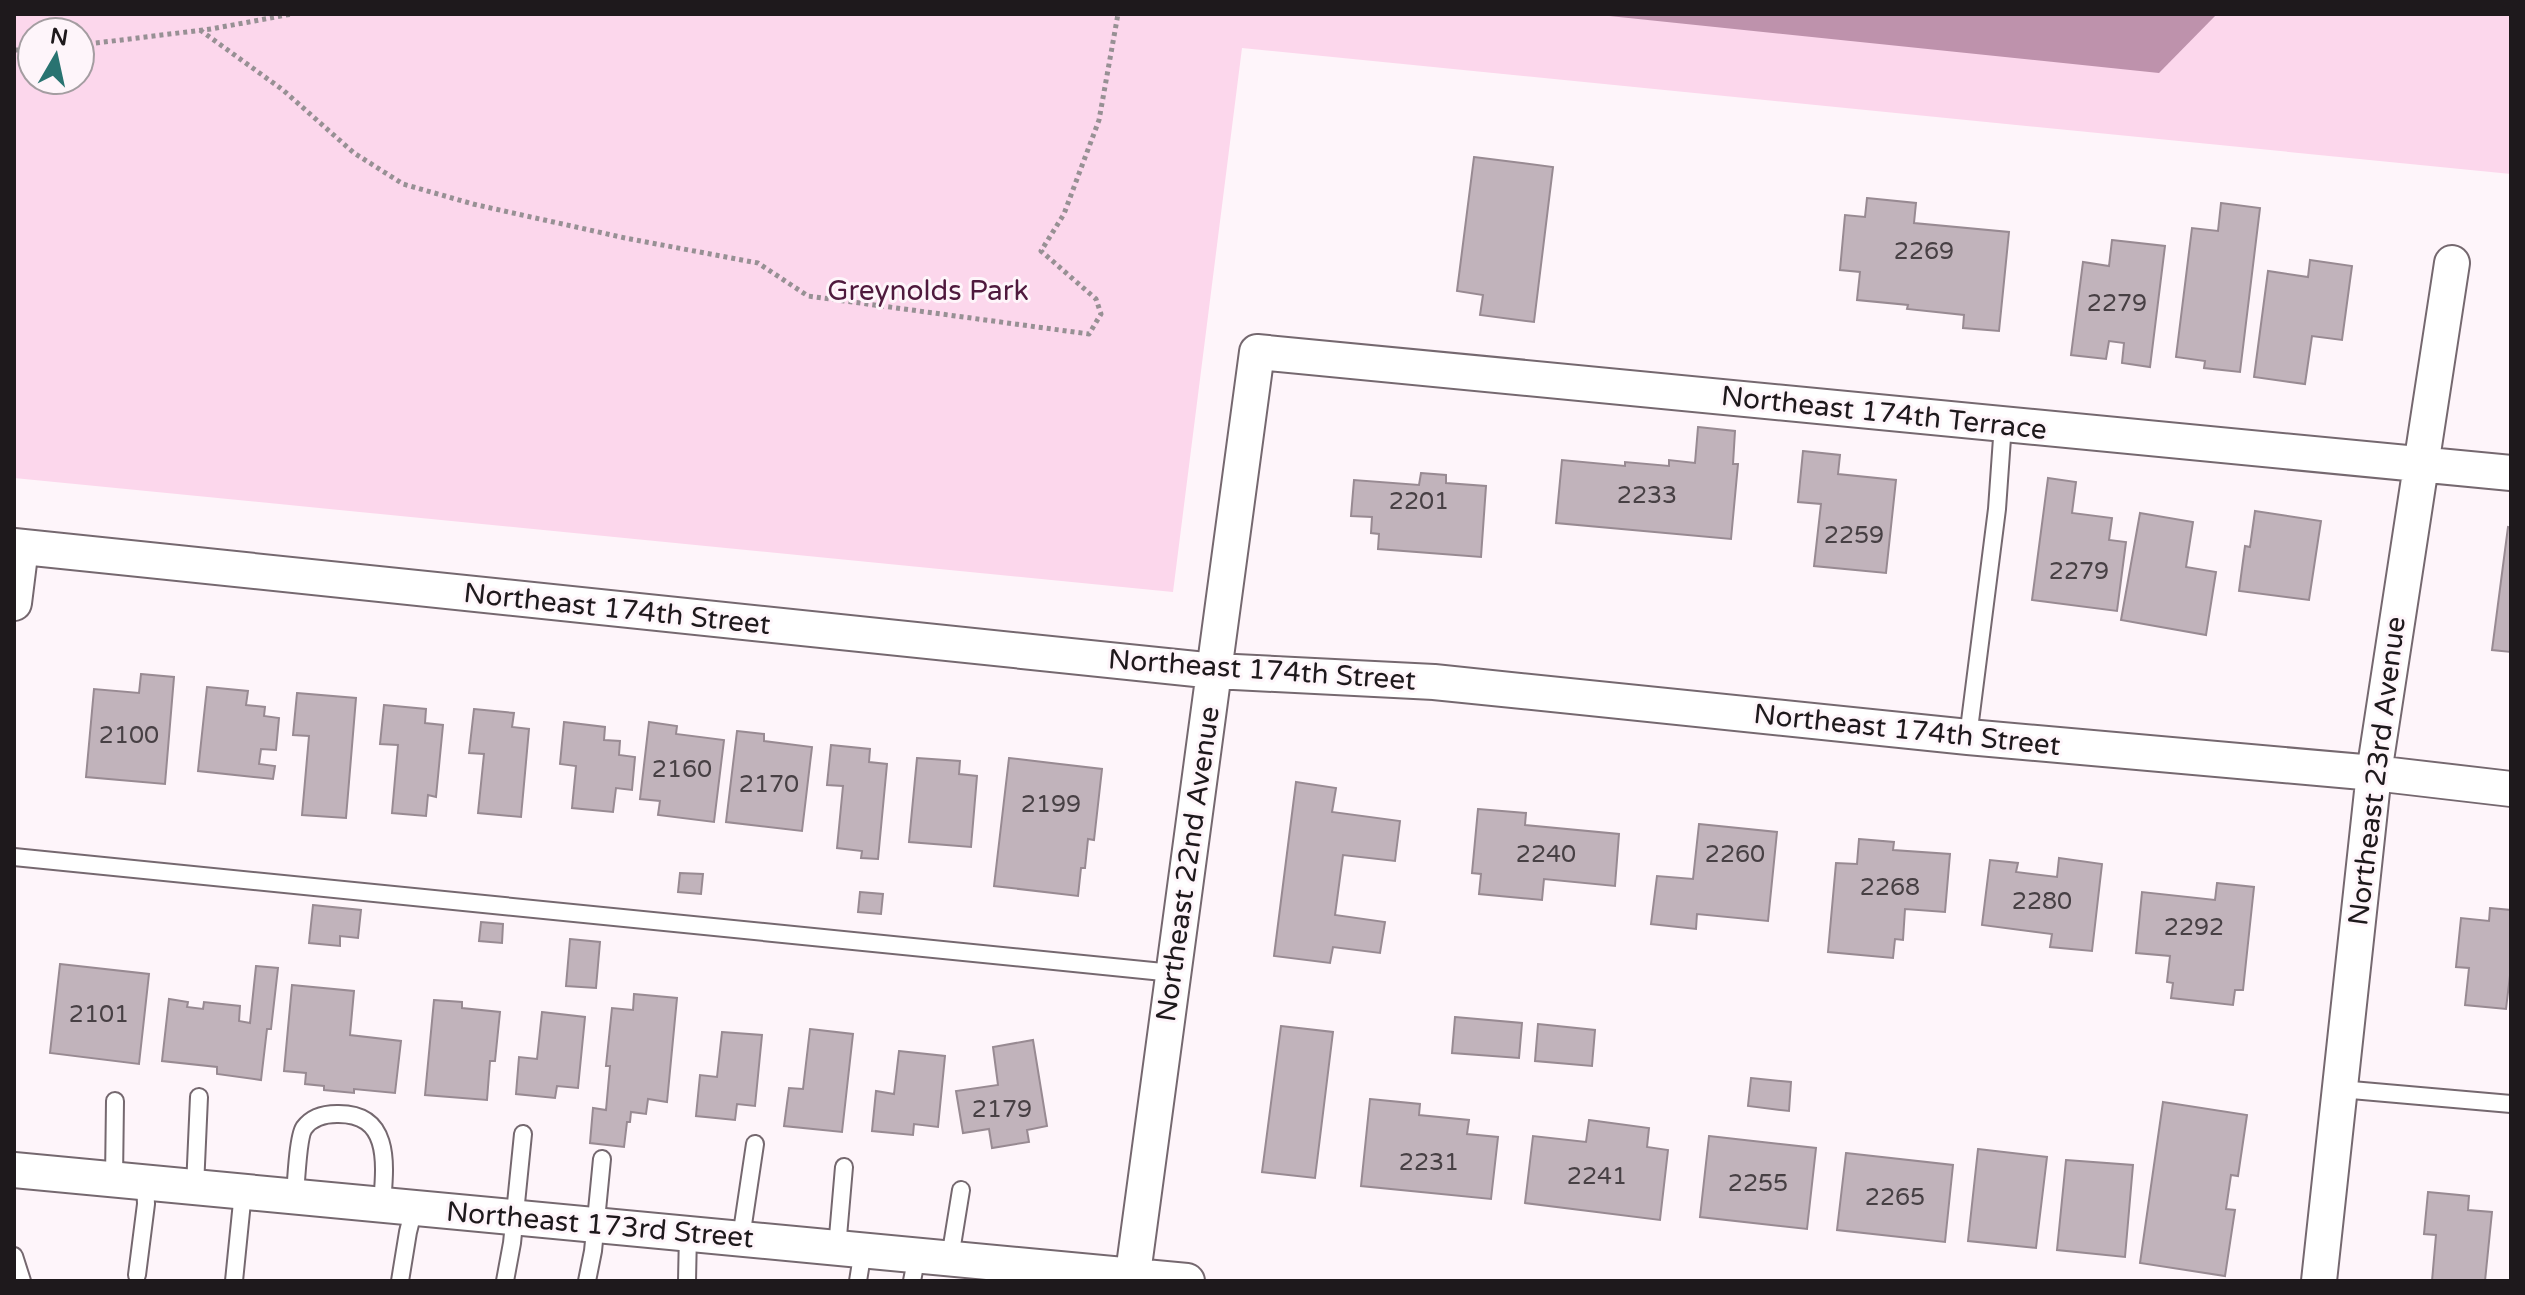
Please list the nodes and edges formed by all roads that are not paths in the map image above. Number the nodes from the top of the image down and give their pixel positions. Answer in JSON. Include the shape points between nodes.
{"nodes":[{"id":1,"x":2452,"y":263,"type":"dead end"},
{"id":2,"x":1257,"y":352,"type":"joint"},
{"id":3,"x":2003,"y":424,"type":"junction"},
{"id":4,"x":2419,"y":464,"type":"junction"},
{"id":5,"x":2511,"y":473,"type":"edge"},
{"id":6,"x":18,"y":547,"type":"edge"},
{"id":7,"x":14,"y":603,"type":"edge"},
{"id":8,"x":1215,"y":671,"type":"junction"},
{"id":9,"x":1968,"y":737,"type":"junction"},
{"id":10,"x":2374,"y":773,"type":"junction"},
{"id":11,"x":2511,"y":789,"type":"edge"},
{"id":12,"x":14,"y":857,"type":"edge"},
{"id":13,"x":1173,"y":973,"type":"junction"},
{"id":14,"x":2340,"y":1089,"type":"junction"},
{"id":15,"x":199,"y":1097,"type":"dead end"},
{"id":16,"x":115,"y":1101,"type":"dead end"},
{"id":17,"x":2511,"y":1104,"type":"edge"},
{"id":18,"x":523,"y":1134,"type":"dead end"},
{"id":19,"x":755,"y":1144,"type":"dead end"},
{"id":20,"x":602,"y":1159,"type":"dead end"},
{"id":21,"x":844,"y":1167,"type":"dead end"},
{"id":22,"x":14,"y":1170,"type":"edge"},
{"id":23,"x":130,"y":1180,"type":"junction"},
{"id":24,"x":195,"y":1187,"type":"junction"},
{"id":25,"x":961,"y":1190,"type":"dead end"},
{"id":26,"x":243,"y":1192,"type":"junction"},
{"id":27,"x":295,"y":1196,"type":"junction"},
{"id":28,"x":398,"y":1206,"type":"junction"},
{"id":29,"x":513,"y":1217,"type":"junction"},
{"id":30,"x":596,"y":1224,"type":"junction"},
{"id":31,"x":688,"y":1233,"type":"junction"},
{"id":32,"x":741,"y":1238,"type":"junction"},
{"id":33,"x":14,"y":1256,"type":"edge"},
{"id":34,"x":853,"y":1259,"type":"edge"},
{"id":35,"x":926,"y":1265,"type":"edge"},
{"id":36,"x":137,"y":1275,"type":"dead end"},
{"id":37,"x":1132,"y":1278,"type":"edge"},
{"id":38,"x":22,"y":1281,"type":"edge"},
{"id":39,"x":234,"y":1281,"type":"edge"},
{"id":40,"x":400,"y":1281,"type":"edge"},
{"id":41,"x":505,"y":1281,"type":"edge"},
{"id":42,"x":587,"y":1281,"type":"edge"},
{"id":43,"x":687,"y":1281,"type":"edge"},
{"id":44,"x":1187,"y":1281,"type":"edge"},
{"id":45,"x":2319,"y":1281,"type":"edge"}],
"edges":[{"from":1,"to":4,"type":"street","name":"Northeast 23rd Avenue"},
{"from":2,"to":3,"type":"street","name":"Northeast 174th Terrace"},
{"from":2,"to":8,"type":"street","name":"Northeast 22nd Avenue"},
{"from":3,"to":4,"type":"street","name":"Northeast 174th Terrace"},
{"from":3,"to":9,"type":"lane"},
{"from":4,"to":5,"type":"street","name":"Northeast 174th Terrace"},
{"from":4,"to":10,"type":"street","name":"Northeast 23rd Avenue"},
{"from":6,"to":7,"type":"street"},
{"from":6,"to":8,"type":"street","name":"Northeast 174th Street"},
{"from":8,"to":9,"type":"street","name":"Northeast 174th Street","via":[[1434,682]]},
{"from":8,"to":13,"type":"street","name":"Northeast 22nd Avenue"},
{"from":9,"to":10,"type":"street","name":"Northeast 174th Street"},
{"from":10,"to":11,"type":"street","name":"Northeast 174th Street"},
{"from":10,"to":14,"type":"street","name":"Northeast 23rd Avenue"},
{"from":12,"to":13,"type":"lane"},
{"from":13,"to":37,"type":"street","name":"Northeast 22nd Avenue"},
{"from":14,"to":17,"type":"lane"},
{"from":14,"to":45,"type":"street","name":"Northeast 23rd Avenue"},
{"from":15,"to":24,"type":"lane"},
{"from":16,"to":23,"type":"lane"},
{"from":18,"to":29,"type":"lane"},
{"from":19,"to":32,"type":"lane"},
{"from":20,"to":30,"type":"lane"},
{"from":21,"to":34,"type":"lane"},
{"from":22,"to":23,"type":"street","name":"Northeast 173rd Street"},
{"from":23,"to":24,"type":"street","name":"Northeast 173rd Street"},
{"from":23,"to":36,"type":"lane","via":[[146,1204]]},
{"from":24,"to":26,"type":"street","name":"Northeast 173rd Street"},
{"from":25,"to":35,"type":"lane"},
{"from":26,"to":27,"type":"street","name":"Northeast 173rd Street"},
{"from":26,"to":39,"type":"lane"},
{"from":27,"to":28,"type":"street","name":"Northeast 173rd Street"},
{"from":27,"to":28,"type":"lane","via":[[304,1128],[320,1115],[341,1114],[360,1116],[371,1125],[382,1143]]},
{"from":28,"to":29,"type":"street","name":"Northeast 173rd Street"},
{"from":28,"to":40,"type":"lane","via":[[408,1232]]},
{"from":29,"to":30,"type":"street","name":"Northeast 173rd Street"},
{"from":29,"to":41,"type":"lane"},
{"from":30,"to":31,"type":"street","name":"Northeast 173rd Street"},
{"from":30,"to":42,"type":"lane"},
{"from":31,"to":32,"type":"street","name":"Northeast 173rd Street"},
{"from":31,"to":43,"type":"lane"},
{"from":32,"to":34,"type":"street","name":"Northeast 173rd Street"},
{"from":33,"to":38,"type":"lane"},
{"from":34,"to":35,"type":"street","name":"Northeast 173rd Street"},
{"from":35,"to":37,"type":"street","name":"Northeast 173rd Street"},
{"from":37,"to":44,"type":"street","name":"Northeast 173rd Street"}]}
